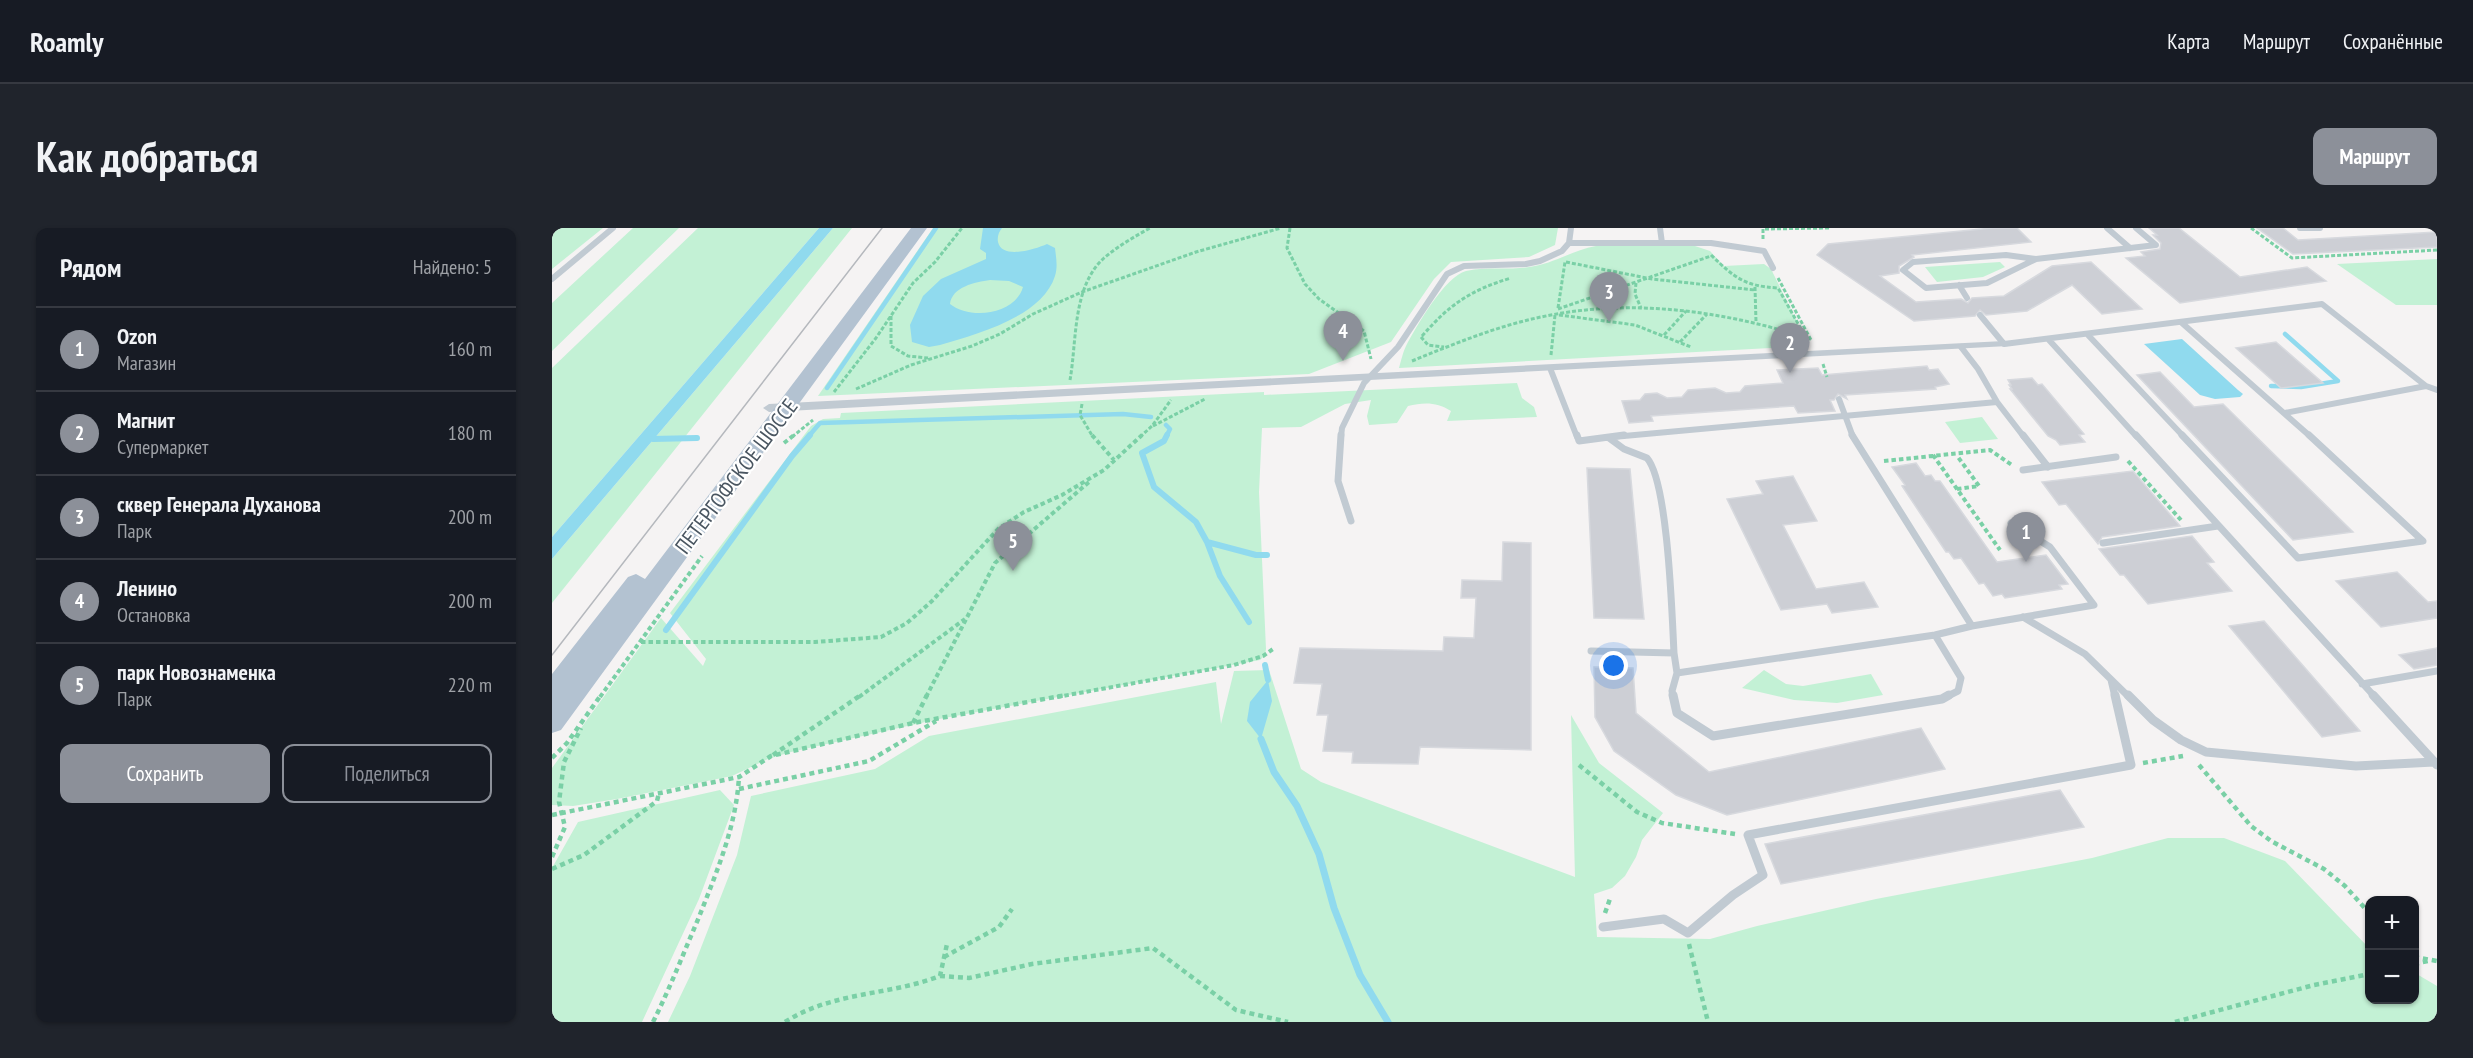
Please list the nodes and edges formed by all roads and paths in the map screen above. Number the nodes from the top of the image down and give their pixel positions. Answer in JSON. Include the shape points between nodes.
{"nodes":[{"id":1,"x":902,"y":228,"type":"edge"},
{"id":2,"x":919,"y":228,"type":"edge"},
{"id":3,"x":962,"y":228,"type":"edge"},
{"id":4,"x":1150,"y":228,"type":"edge"},
{"id":5,"x":1281,"y":228,"type":"edge"},
{"id":6,"x":1290,"y":228,"type":"edge"},
{"id":7,"x":1571,"y":228,"type":"edge"},
{"id":8,"x":1660,"y":228,"type":"edge"},
{"id":9,"x":1830,"y":228,"type":"edge"},
{"id":10,"x":2107,"y":228,"type":"edge"},
{"id":11,"x":2136,"y":228,"type":"edge"},
{"id":12,"x":2251,"y":228,"type":"edge"},
{"id":13,"x":2300,"y":228,"type":"edge"},
{"id":14,"x":2320,"y":228,"type":"edge"},
{"id":15,"x":602,"y":229,"type":"edge"},
{"id":16,"x":612,"y":229,"type":"edge"},
{"id":17,"x":1763,"y":229,"type":"edge"},
{"id":18,"x":1569,"y":243,"type":"junction"},
{"id":19,"x":1662,"y":243,"type":"junction"},
{"id":20,"x":1736,"y":247,"type":"junction"},
{"id":21,"x":2130,"y":248,"type":"junction"},
{"id":22,"x":2437,"y":250,"type":"edge"},
{"id":23,"x":1706,"y":252,"type":"dead end"},
{"id":24,"x":1713,"y":256,"type":"junction"},
{"id":25,"x":1575,"y":258,"type":"dead end"},
{"id":26,"x":2036,"y":259,"type":"junction"},
{"id":27,"x":1565,"y":262,"type":"junction"},
{"id":28,"x":1559,"y":264,"type":"dead end"},
{"id":29,"x":1773,"y":268,"type":"dead end"},
{"id":30,"x":1521,"y":276,"type":"dead end"},
{"id":31,"x":552,"y":279,"type":"edge"},
{"id":32,"x":1652,"y":279,"type":"junction"},
{"id":33,"x":1636,"y":283,"type":"junction"},
{"id":34,"x":1959,"y":285,"type":"junction"},
{"id":35,"x":1755,"y":288,"type":"junction"},
{"id":36,"x":1769,"y":288,"type":"junction"},
{"id":37,"x":1082,"y":292,"type":"junction"},
{"id":38,"x":1967,"y":298,"type":"dead end"},
{"id":39,"x":1641,"y":308,"type":"junction"},
{"id":40,"x":1558,"y":309,"type":"junction"},
{"id":41,"x":1686,"y":311,"type":"junction"},
{"id":42,"x":891,"y":314,"type":"junction"},
{"id":43,"x":1707,"y":314,"type":"junction"},
{"id":44,"x":1555,"y":315,"type":"junction"},
{"id":45,"x":1980,"y":315,"type":"dead end"},
{"id":46,"x":1756,"y":322,"type":"junction"},
{"id":47,"x":2182,"y":323,"type":"junction"},
{"id":48,"x":1792,"y":332,"type":"junction"},
{"id":49,"x":1664,"y":335,"type":"junction"},
{"id":50,"x":2088,"y":335,"type":"junction"},
{"id":51,"x":1421,"y":338,"type":"junction"},
{"id":52,"x":1811,"y":339,"type":"junction"},
{"id":53,"x":2049,"y":340,"type":"junction"},
{"id":54,"x":1680,"y":342,"type":"junction"},
{"id":55,"x":2004,"y":344,"type":"junction"},
{"id":56,"x":1415,"y":345,"type":"dead end"},
{"id":57,"x":1815,"y":346,"type":"dead end"},
{"id":58,"x":1446,"y":347,"type":"junction"},
{"id":59,"x":1961,"y":347,"type":"junction"},
{"id":60,"x":1695,"y":349,"type":"dead end"},
{"id":61,"x":938,"y":357,"type":"junction"},
{"id":62,"x":1821,"y":358,"type":"dead end"},
{"id":63,"x":1409,"y":362,"type":"dead end"},
{"id":64,"x":1550,"y":368,"type":"junction"},
{"id":65,"x":1370,"y":376,"type":"junction"},
{"id":66,"x":1827,"y":377,"type":"dead end"},
{"id":67,"x":2426,"y":386,"type":"junction"},
{"id":68,"x":2437,"y":390,"type":"edge"},
{"id":69,"x":1067,"y":393,"type":"junction"},
{"id":70,"x":1174,"y":397,"type":"dead end"},
{"id":71,"x":1208,"y":398,"type":"dead end"},
{"id":72,"x":1839,"y":399,"type":"dead end"},
{"id":73,"x":1996,"y":402,"type":"junction"},
{"id":74,"x":826,"y":405,"type":"junction"},
{"id":75,"x":778,"y":408,"type":"junction"},
{"id":76,"x":1080,"y":412,"type":"dead end"},
{"id":77,"x":2285,"y":413,"type":"junction"},
{"id":78,"x":817,"y":417,"type":"dead end"},
{"id":79,"x":1847,"y":417,"type":"junction"},
{"id":80,"x":1152,"y":426,"type":"junction"},
{"id":81,"x":1609,"y":438,"type":"junction"},
{"id":82,"x":777,"y":452,"type":"dead end"},
{"id":83,"x":1933,"y":455,"type":"junction"},
{"id":84,"x":1958,"y":457,"type":"dead end"},
{"id":85,"x":2116,"y":457,"type":"joint"},
{"id":86,"x":1114,"y":460,"type":"junction"},
{"id":87,"x":1871,"y":463,"type":"junction"},
{"id":88,"x":2048,"y":466,"type":"junction"},
{"id":89,"x":2023,"y":470,"type":"joint"},
{"id":90,"x":1097,"y":476,"type":"junction"},
{"id":91,"x":1957,"y":489,"type":"junction"},
{"id":92,"x":1351,"y":521,"type":"dead end"},
{"id":93,"x":2011,"y":523,"type":"dead end"},
{"id":94,"x":2218,"y":526,"type":"junction"},
{"id":95,"x":2193,"y":530,"type":"junction"},
{"id":96,"x":2103,"y":543,"type":"dead end"},
{"id":97,"x":709,"y":547,"type":"dead end"},
{"id":98,"x":2000,"y":550,"type":"dead end"},
{"id":99,"x":2023,"y":617,"type":"junction"},
{"id":100,"x":966,"y":619,"type":"junction"},
{"id":101,"x":1972,"y":626,"type":"junction"},
{"id":102,"x":1935,"y":635,"type":"junction"},
{"id":103,"x":640,"y":642,"type":"junction"},
{"id":104,"x":1274,"y":649,"type":"dead end"},
{"id":105,"x":1591,"y":651,"type":"dead end"},
{"id":106,"x":1674,"y":653,"type":"junction"},
{"id":107,"x":2437,"y":671,"type":"edge"},
{"id":108,"x":1677,"y":673,"type":"junction"},
{"id":109,"x":2111,"y":680,"type":"junction"},
{"id":110,"x":2362,"y":684,"type":"junction"},
{"id":111,"x":552,"y":693,"type":"edge"},
{"id":112,"x":588,"y":715,"type":"junction"},
{"id":113,"x":939,"y":720,"type":"junction"},
{"id":114,"x":552,"y":722,"type":"edge"},
{"id":115,"x":913,"y":723,"type":"junction"},
{"id":116,"x":2206,"y":752,"type":"junction"},
{"id":117,"x":2191,"y":755,"type":"junction"},
{"id":118,"x":771,"y":756,"type":"junction"},
{"id":119,"x":552,"y":758,"type":"edge"},
{"id":120,"x":2435,"y":763,"type":"edge"},
{"id":121,"x":1579,"y":765,"type":"dead end"},
{"id":122,"x":2131,"y":765,"type":"junction"},
{"id":123,"x":739,"y":777,"type":"junction"},
{"id":124,"x":739,"y":789,"type":"junction"},
{"id":125,"x":659,"y":793,"type":"junction"},
{"id":126,"x":561,"y":814,"type":"junction"},
{"id":127,"x":552,"y":815,"type":"edge"},
{"id":128,"x":1748,"y":835,"type":"junction"},
{"id":129,"x":552,"y":857,"type":"edge"},
{"id":130,"x":552,"y":869,"type":"edge"},
{"id":131,"x":1012,"y":909,"type":"dead end"},
{"id":132,"x":2365,"y":909,"type":"edge"},
{"id":133,"x":1603,"y":927,"type":"dead end"},
{"id":134,"x":1688,"y":940,"type":"dead end"},
{"id":135,"x":947,"y":944,"type":"dead end"},
{"id":136,"x":944,"y":957,"type":"junction"},
{"id":137,"x":2419,"y":958,"type":"edge"},
{"id":138,"x":2429,"y":961,"type":"junction"},
{"id":139,"x":2437,"y":961,"type":"edge"},
{"id":140,"x":2419,"y":963,"type":"edge"},
{"id":141,"x":940,"y":975,"type":"junction"},
{"id":142,"x":2365,"y":975,"type":"edge"},
{"id":143,"x":653,"y":1022,"type":"edge"},
{"id":144,"x":785,"y":1022,"type":"edge"},
{"id":145,"x":1288,"y":1022,"type":"edge"},
{"id":146,"x":1708,"y":1022,"type":"edge"},
{"id":147,"x":2175,"y":1022,"type":"edge"}],
"edges":[{"from":1,"to":75,"type":"main road","name":"ПЕТЕРГОФСКОЕ ШОССЕ"},
{"from":2,"to":75,"type":"main road","name":"ПЕТЕРГОФСКОЕ ШОССЕ"},
{"from":3,"to":42,"type":"path"},
{"from":4,"to":37,"type":"path","via":[[1103,257]]},
{"from":5,"to":37,"type":"path"},
{"from":6,"to":65,"type":"path","via":[[1287,248],[1305,284],[1319,299],[1364,331],[1371,354]]},
{"from":7,"to":18,"type":"lane"},
{"from":8,"to":19,"type":"lane"},
{"from":9,"to":17,"type":"path"},
{"from":10,"to":21,"type":"lane"},
{"from":11,"to":21,"type":"lane","via":[[2156,245]]},
{"from":12,"to":22,"type":"path","via":[[2292,258]]},
{"from":13,"to":14,"type":"lane"},
{"from":15,"to":16,"type":"lane"},
{"from":16,"to":31,"type":"lane"},
{"from":18,"to":19,"type":"lane"},
{"from":18,"to":65,"type":"lane","via":[[1562,251],[1540,261],[1464,266],[1447,274],[1398,347]]},
{"from":19,"to":20,"type":"lane"},
{"from":20,"to":24,"type":"path"},
{"from":20,"to":29,"type":"lane","via":[[1764,251]]},
{"from":21,"to":26,"type":"lane"},
{"from":23,"to":24,"type":"path"},
{"from":24,"to":32,"type":"path"},
{"from":24,"to":35,"type":"path","via":[[1730,276]]},
{"from":25,"to":27,"type":"path"},
{"from":26,"to":34,"type":"lane","via":[[1987,283]]},
{"from":26,"to":34,"type":"lane","via":[[2006,255],[1913,262],[1903,270],[1926,288]]},
{"from":27,"to":28,"type":"path"},
{"from":27,"to":32,"type":"path"},
{"from":27,"to":40,"type":"path"},
{"from":30,"to":51,"type":"path","via":[[1483,286],[1451,303]]},
{"from":32,"to":33,"type":"path"},
{"from":32,"to":35,"type":"path"},
{"from":33,"to":39,"type":"path","via":[[1635,294]]},
{"from":33,"to":40,"type":"path"},
{"from":34,"to":38,"type":"lane"},
{"from":35,"to":36,"type":"path"},
{"from":35,"to":46,"type":"path"},
{"from":36,"to":48,"type":"path","via":[[1778,288],[1800,327]]},
{"from":36,"to":52,"type":"path","via":[[1778,277]]},
{"from":37,"to":61,"type":"path","via":[[1000,334]]},
{"from":37,"to":69,"type":"path"},
{"from":39,"to":41,"type":"path"},
{"from":39,"to":44,"type":"path"},
{"from":40,"to":44,"type":"path"},
{"from":41,"to":43,"type":"path"},
{"from":41,"to":49,"type":"path"},
{"from":42,"to":61,"type":"path","via":[[891,346],[916,359]]},
{"from":42,"to":74,"type":"path"},
{"from":43,"to":46,"type":"path"},
{"from":43,"to":54,"type":"path"},
{"from":44,"to":49,"type":"path","via":[[1627,324]]},
{"from":44,"to":58,"type":"path"},
{"from":44,"to":64,"type":"path"},
{"from":45,"to":55,"type":"lane"},
{"from":46,"to":48,"type":"path"},
{"from":47,"to":50,"type":"lane"},
{"from":47,"to":67,"type":"lane","via":[[2322,304]]},
{"from":47,"to":77,"type":"lane"},
{"from":48,"to":52,"type":"path"},
{"from":49,"to":54,"type":"path"},
{"from":50,"to":53,"type":"lane"},
{"from":50,"to":77,"type":"lane","via":[[2298,558],[2423,541]]},
{"from":51,"to":56,"type":"path"},
{"from":51,"to":58,"type":"path","via":[[1428,345]]},
{"from":52,"to":57,"type":"path"},
{"from":53,"to":55,"type":"lane"},
{"from":53,"to":94,"type":"lane"},
{"from":54,"to":60,"type":"path"},
{"from":55,"to":59,"type":"street"},
{"from":58,"to":63,"type":"path"},
{"from":59,"to":64,"type":"street"},
{"from":59,"to":73,"type":"lane"},
{"from":61,"to":74,"type":"path","via":[[871,381]]},
{"from":62,"to":66,"type":"path"},
{"from":64,"to":65,"type":"street"},
{"from":64,"to":81,"type":"lane","via":[[1579,441]]},
{"from":65,"to":69,"type":"street"},
{"from":65,"to":92,"type":"lane","via":[[1342,428],[1338,481]]},
{"from":67,"to":68,"type":"lane"},
{"from":67,"to":77,"type":"lane"},
{"from":69,"to":74,"type":"street"},
{"from":70,"to":80,"type":"path"},
{"from":71,"to":80,"type":"path"},
{"from":72,"to":79,"type":"lane"},
{"from":73,"to":79,"type":"lane"},
{"from":73,"to":88,"type":"lane"},
{"from":74,"to":75,"type":"street"},
{"from":75,"to":111,"type":"main road","name":"ПЕТЕРГОФСКОЕ ШОССЕ"},
{"from":75,"to":114,"type":"main road","name":"ПЕТЕРГОФСКОЕ ШОССЕ"},
{"from":76,"to":86,"type":"path","via":[[1094,438]]},
{"from":78,"to":82,"type":"path"},
{"from":79,"to":81,"type":"lane"},
{"from":79,"to":87,"type":"lane","via":[[1851,433]]},
{"from":80,"to":86,"type":"path"},
{"from":81,"to":106,"type":"lane","via":[[1651,462],[1658,483]]},
{"from":83,"to":87,"type":"path"},
{"from":83,"to":89,"type":"path","via":[[1990,450]]},
{"from":83,"to":91,"type":"path"},
{"from":84,"to":91,"type":"path","via":[[1979,486]]},
{"from":85,"to":88,"type":"lane"},
{"from":85,"to":95,"type":"path","via":[[2130,462]]},
{"from":86,"to":90,"type":"path"},
{"from":87,"to":101,"type":"lane"},
{"from":88,"to":89,"type":"lane"},
{"from":90,"to":100,"type":"path","via":[[995,563]]},
{"from":90,"to":103,"type":"path","via":[[998,528],[932,601],[907,623],[881,637],[815,642]]},
{"from":91,"to":98,"type":"path"},
{"from":93,"to":99,"type":"lane","via":[[2050,547],[2094,605]]},
{"from":94,"to":95,"type":"lane"},
{"from":94,"to":110,"type":"lane"},
{"from":95,"to":96,"type":"lane"},
{"from":97,"to":103,"type":"path"},
{"from":99,"to":101,"type":"lane"},
{"from":99,"to":109,"type":"lane","via":[[2085,654]]},
{"from":100,"to":115,"type":"path"},
{"from":100,"to":118,"type":"path"},
{"from":101,"to":102,"type":"lane"},
{"from":102,"to":108,"type":"lane"},
{"from":102,"to":108,"type":"lane","via":[[1961,678],[1958,691],[1942,699],[1735,734],[1713,736],[1677,713],[1672,691]]},
{"from":103,"to":112,"type":"path"},
{"from":104,"to":113,"type":"path","via":[[1234,665]]},
{"from":105,"to":106,"type":"lane"},
{"from":106,"to":108,"type":"lane"},
{"from":107,"to":110,"type":"lane"},
{"from":109,"to":116,"type":"lane","via":[[2153,720]]},
{"from":109,"to":122,"type":"lane"},
{"from":110,"to":120,"type":"lane"},
{"from":112,"to":119,"type":"path"},
{"from":112,"to":126,"type":"path","via":[[564,762]]},
{"from":113,"to":115,"type":"path"},
{"from":113,"to":124,"type":"path","via":[[869,761]]},
{"from":115,"to":118,"type":"path"},
{"from":116,"to":117,"type":"path"},
{"from":116,"to":120,"type":"lane","via":[[2356,766]]},
{"from":117,"to":122,"type":"path"},
{"from":117,"to":132,"type":"path","via":[[2257,830],[2270,841],[2318,864]]},
{"from":118,"to":123,"type":"path"},
{"from":121,"to":128,"type":"path","via":[[1637,812],[1662,823]]},
{"from":122,"to":128,"type":"lane"},
{"from":123,"to":124,"type":"path"},
{"from":123,"to":125,"type":"path"},
{"from":124,"to":143,"type":"path","via":[[723,855]]},
{"from":125,"to":126,"type":"path"},
{"from":125,"to":130,"type":"path","via":[[657,801],[584,855]]},
{"from":126,"to":127,"type":"path"},
{"from":126,"to":129,"type":"path","via":[[565,827]]},
{"from":128,"to":133,"type":"lane","via":[[1763,874],[1732,894],[1688,933],[1664,919]]},
{"from":131,"to":136,"type":"path","via":[[999,927]]},
{"from":134,"to":146,"type":"path"},
{"from":135,"to":136,"type":"path"},
{"from":136,"to":141,"type":"path"},
{"from":137,"to":138,"type":"path"},
{"from":138,"to":139,"type":"path"},
{"from":138,"to":140,"type":"path"},
{"from":141,"to":144,"type":"path","via":[[898,991],[850,995],[825,1002]]},
{"from":141,"to":145,"type":"path","via":[[952,980],[969,979],[1044,962],[1153,948],[1236,1010]]},
{"from":142,"to":147,"type":"path"}]}
